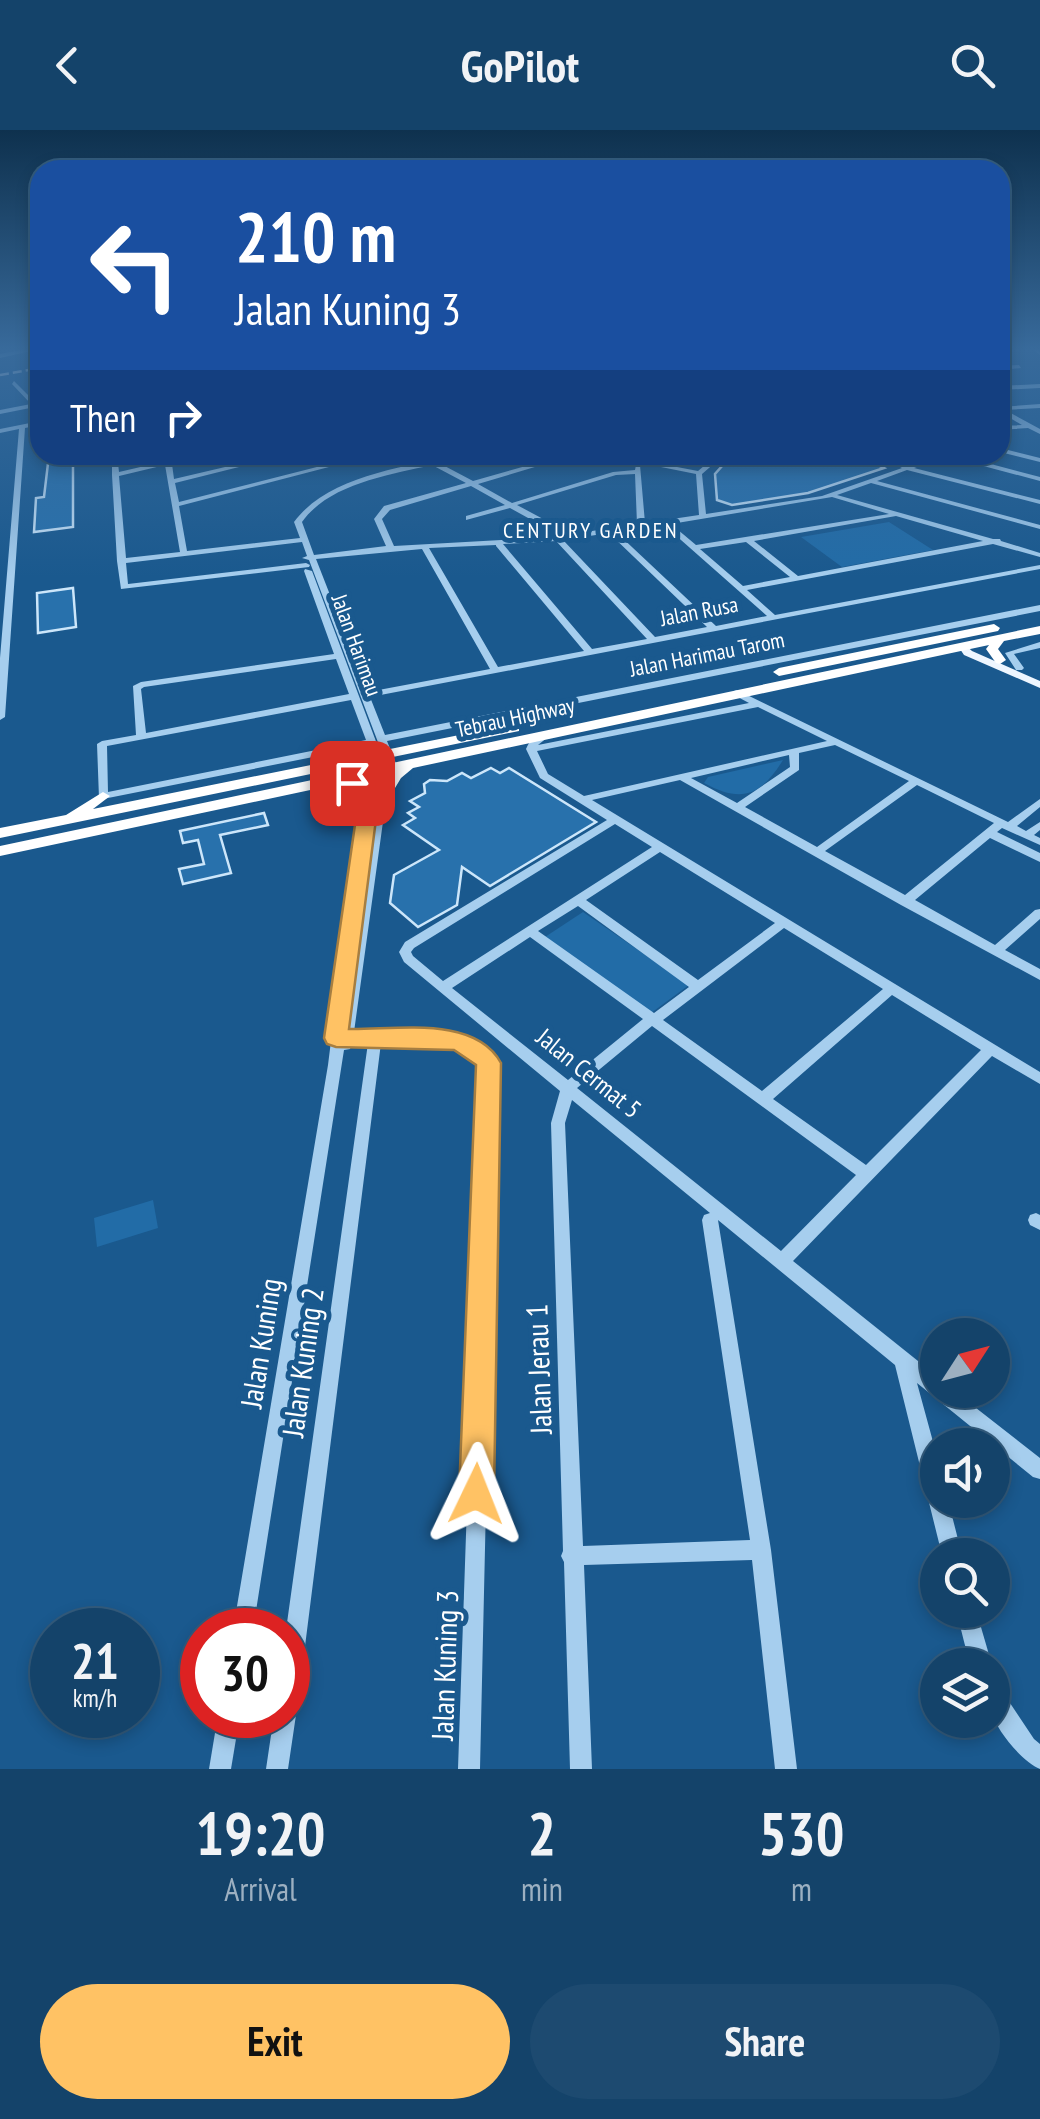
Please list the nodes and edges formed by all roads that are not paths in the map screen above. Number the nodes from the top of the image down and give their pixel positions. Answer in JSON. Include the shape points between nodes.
{"nodes":[{"id":1,"x":1027,"y":426,"type":"joint"},
{"id":2,"x":1010,"y":427,"type":"edge"},
{"id":3,"x":30,"y":428,"type":"edge"},
{"id":4,"x":0,"y":432,"type":"edge"},
{"id":5,"x":21,"y":432,"type":"junction"},
{"id":6,"x":1040,"y":432,"type":"edge"},
{"id":7,"x":1010,"y":452,"type":"edge"},
{"id":8,"x":1040,"y":460,"type":"edge"},
{"id":9,"x":115,"y":465,"type":"edge"},
{"id":10,"x":156,"y":465,"type":"edge"},
{"id":11,"x":169,"y":465,"type":"edge"},
{"id":12,"x":243,"y":465,"type":"edge"},
{"id":13,"x":325,"y":465,"type":"edge"},
{"id":14,"x":375,"y":465,"type":"edge"},
{"id":15,"x":430,"y":465,"type":"edge"},
{"id":16,"x":436,"y":465,"type":"edge"},
{"id":17,"x":537,"y":465,"type":"edge"},
{"id":18,"x":630,"y":465,"type":"edge"},
{"id":19,"x":709,"y":465,"type":"edge"},
{"id":20,"x":903,"y":465,"type":"edge"},
{"id":21,"x":919,"y":465,"type":"edge"},
{"id":22,"x":989,"y":465,"type":"edge"},
{"id":23,"x":638,"y":468,"type":"junction"},
{"id":24,"x":910,"y":468,"type":"junction"},
{"id":25,"x":700,"y":472,"type":"junction"},
{"id":26,"x":116,"y":475,"type":"junction"},
{"id":27,"x":392,"y":475,"type":"junction"},
{"id":28,"x":1040,"y":478,"type":"edge"},
{"id":29,"x":172,"y":482,"type":"junction"},
{"id":30,"x":874,"y":482,"type":"junction"},
{"id":31,"x":471,"y":484,"type":"junction"},
{"id":32,"x":576,"y":485,"type":"junction"},
{"id":33,"x":833,"y":496,"type":"junction"},
{"id":34,"x":577,"y":499,"type":"dead end"},
{"id":35,"x":1040,"y":502,"type":"edge"},
{"id":36,"x":510,"y":504,"type":"junction"},
{"id":37,"x":176,"y":505,"type":"junction"},
{"id":38,"x":899,"y":515,"type":"junction"},
{"id":39,"x":703,"y":517,"type":"junction"},
{"id":40,"x":469,"y":518,"type":"dead end"},
{"id":41,"x":666,"y":523,"type":"junction"},
{"id":42,"x":641,"y":526,"type":"junction"},
{"id":43,"x":1040,"y":526,"type":"edge"},
{"id":44,"x":611,"y":531,"type":"junction"},
{"id":45,"x":557,"y":538,"type":"junction"},
{"id":46,"x":301,"y":539,"type":"junction"},
{"id":47,"x":747,"y":539,"type":"junction"},
{"id":48,"x":996,"y":541,"type":"junction"},
{"id":49,"x":499,"y":544,"type":"junction"},
{"id":50,"x":424,"y":546,"type":"junction"},
{"id":51,"x":391,"y":548,"type":"junction"},
{"id":52,"x":694,"y":548,"type":"junction"},
{"id":53,"x":184,"y":554,"type":"junction"},
{"id":54,"x":1040,"y":555,"type":"edge"},
{"id":55,"x":308,"y":560,"type":"junction"},
{"id":56,"x":120,"y":562,"type":"junction"},
{"id":57,"x":1040,"y":568,"type":"edge"},
{"id":58,"x":797,"y":579,"type":"junction"},
{"id":59,"x":741,"y":589,"type":"junction"},
{"id":60,"x":1040,"y":608,"type":"edge"},
{"id":61,"x":773,"y":618,"type":"junction"},
{"id":62,"x":1040,"y":620,"type":"edge"},
{"id":63,"x":714,"y":628,"type":"junction"},
{"id":64,"x":1040,"y":630,"type":"edge"},
{"id":65,"x":1000,"y":638,"type":"junction"},
{"id":66,"x":653,"y":640,"type":"junction"},
{"id":67,"x":3,"y":643,"type":"edge"},
{"id":68,"x":1040,"y":645,"type":"edge"},
{"id":69,"x":963,"y":646,"type":"junction"},
{"id":70,"x":590,"y":652,"type":"junction"},
{"id":71,"x":340,"y":656,"type":"junction"},
{"id":72,"x":860,"y":656,"type":"junction"},
{"id":73,"x":920,"y":656,"type":"junction"},
{"id":74,"x":982,"y":659,"type":"junction"},
{"id":75,"x":1000,"y":660,"type":"junction"},
{"id":76,"x":1019,"y":668,"type":"junction"},
{"id":77,"x":495,"y":670,"type":"junction"},
{"id":78,"x":1040,"y":676,"type":"edge"},
{"id":79,"x":1040,"y":685,"type":"edge"},
{"id":80,"x":736,"y":693,"type":"junction"},
{"id":81,"x":360,"y":696,"type":"junction"},
{"id":82,"x":758,"y":704,"type":"junction"},
{"id":83,"x":0,"y":716,"type":"edge"},
{"id":84,"x":496,"y":716,"type":"junction"},
{"id":85,"x":491,"y":733,"type":"junction"},
{"id":86,"x":546,"y":734,"type":"junction"},
{"id":87,"x":141,"y":736,"type":"junction"},
{"id":88,"x":835,"y":742,"type":"junction"},
{"id":89,"x":531,"y":749,"type":"junction"},
{"id":90,"x":794,"y":752,"type":"junction"},
{"id":91,"x":382,"y":753,"type":"junction"},
{"id":92,"x":413,"y":755,"type":"junction"},
{"id":93,"x":339,"y":777,"type":"junction"},
{"id":94,"x":684,"y":778,"type":"junction"},
{"id":95,"x":916,"y":781,"type":"junction"},
{"id":96,"x":103,"y":796,"type":"junction"},
{"id":97,"x":381,"y":800,"type":"junction"},
{"id":98,"x":584,"y":800,"type":"junction"},
{"id":99,"x":1040,"y":802,"type":"edge"},
{"id":100,"x":737,"y":808,"type":"junction"},
{"id":101,"x":616,"y":819,"type":"junction"},
{"id":102,"x":69,"y":820,"type":"junction"},
{"id":103,"x":1006,"y":825,"type":"junction"},
{"id":104,"x":1040,"y":825,"type":"edge"},
{"id":105,"x":4,"y":830,"type":"edge"},
{"id":106,"x":990,"y":832,"type":"junction"},
{"id":107,"x":1027,"y":836,"type":"junction"},
{"id":108,"x":1040,"y":842,"type":"edge"},
{"id":109,"x":660,"y":846,"type":"junction"},
{"id":110,"x":0,"y":850,"type":"edge"},
{"id":111,"x":818,"y":852,"type":"junction"},
{"id":112,"x":1040,"y":858,"type":"edge"},
{"id":113,"x":578,"y":900,"type":"junction"},
{"id":114,"x":905,"y":902,"type":"junction"},
{"id":115,"x":1040,"y":913,"type":"edge"},
{"id":116,"x":784,"y":922,"type":"junction"},
{"id":117,"x":530,"y":931,"type":"junction"},
{"id":118,"x":996,"y":951,"type":"junction"},
{"id":119,"x":1040,"y":975,"type":"edge"},
{"id":120,"x":442,"y":987,"type":"junction"},
{"id":121,"x":699,"y":987,"type":"junction"},
{"id":122,"x":891,"y":990,"type":"junction"},
{"id":123,"x":653,"y":1019,"type":"junction"},
{"id":124,"x":342,"y":1038,"type":"junction"},
{"id":125,"x":376,"y":1038,"type":"junction"},
{"id":126,"x":990,"y":1049,"type":"junction"},
{"id":127,"x":1040,"y":1079,"type":"edge"},
{"id":128,"x":568,"y":1088,"type":"junction"},
{"id":129,"x":762,"y":1099,"type":"junction"},
{"id":130,"x":865,"y":1173,"type":"junction"},
{"id":131,"x":710,"y":1220,"type":"dead end"},
{"id":132,"x":780,"y":1262,"type":"junction"},
{"id":133,"x":903,"y":1362,"type":"junction"},
{"id":134,"x":920,"y":1376,"type":"edge"},
{"id":135,"x":961,"y":1408,"type":"edge"},
{"id":136,"x":920,"y":1429,"type":"edge"},
{"id":137,"x":1040,"y":1470,"type":"edge"},
{"id":138,"x":761,"y":1550,"type":"junction"},
{"id":139,"x":571,"y":1556,"type":"junction"},
{"id":140,"x":247,"y":1608,"type":"edge"},
{"id":141,"x":300,"y":1608,"type":"edge"},
{"id":142,"x":1010,"y":1723,"type":"edge"},
{"id":143,"x":225,"y":1738,"type":"edge"},
{"id":144,"x":282,"y":1738,"type":"edge"},
{"id":145,"x":1040,"y":1758,"type":"edge"},
{"id":146,"x":220,"y":1769,"type":"edge"},
{"id":147,"x":278,"y":1769,"type":"edge"},
{"id":148,"x":469,"y":1769,"type":"edge"},
{"id":149,"x":581,"y":1769,"type":"edge"},
{"id":150,"x":786,"y":1769,"type":"edge"}],
"edges":[{"from":1,"to":2,"type":"street"},
{"from":1,"to":6,"type":"street"},
{"from":3,"to":5,"type":"street"},
{"from":4,"to":5,"type":"street"},
{"from":5,"to":67,"type":"street"},
{"from":7,"to":8,"type":"street"},
{"from":9,"to":26,"type":"street"},
{"from":10,"to":26,"type":"street"},
{"from":11,"to":29,"type":"street"},
{"from":12,"to":29,"type":"street"},
{"from":13,"to":37,"type":"street"},
{"from":14,"to":27,"type":"street"},
{"from":15,"to":27,"type":"street"},
{"from":16,"to":31,"type":"street"},
{"from":17,"to":31,"type":"street"},
{"from":18,"to":23,"type":"street"},
{"from":19,"to":25,"type":"street"},
{"from":20,"to":24,"type":"street"},
{"from":21,"to":24,"type":"street"},
{"from":22,"to":28,"type":"street"},
{"from":23,"to":25,"type":"street"},
{"from":23,"to":32,"type":"street"},
{"from":23,"to":42,"type":"street"},
{"from":24,"to":30,"type":"street"},
{"from":24,"to":35,"type":"street"},
{"from":25,"to":39,"type":"street"},
{"from":26,"to":56,"type":"street"},
{"from":27,"to":46,"type":"street","via":[[312,503],[300,516]]},
{"from":29,"to":37,"type":"street"},
{"from":30,"to":33,"type":"street"},
{"from":30,"to":43,"type":"street"},
{"from":31,"to":36,"type":"street"},
{"from":31,"to":51,"type":"street","via":[[383,511],[378,519]]},
{"from":32,"to":34,"type":"street"},
{"from":32,"to":36,"type":"street"},
{"from":33,"to":38,"type":"street"},
{"from":33,"to":39,"type":"street"},
{"from":36,"to":40,"type":"street"},
{"from":36,"to":45,"type":"street"},
{"from":37,"to":53,"type":"street"},
{"from":38,"to":47,"type":"street"},
{"from":38,"to":48,"type":"street"},
{"from":39,"to":41,"type":"street"},
{"from":41,"to":42,"type":"street"},
{"from":41,"to":52,"type":"street"},
{"from":42,"to":44,"type":"street"},
{"from":44,"to":45,"type":"street"},
{"from":44,"to":63,"type":"street"},
{"from":45,"to":49,"type":"street"},
{"from":45,"to":66,"type":"street"},
{"from":46,"to":53,"type":"street"},
{"from":46,"to":55,"type":"street","name":"Jalan Harimau"},
{"from":47,"to":52,"type":"street"},
{"from":47,"to":58,"type":"street"},
{"from":48,"to":54,"type":"street"},
{"from":48,"to":58,"type":"street"},
{"from":49,"to":50,"type":"street"},
{"from":49,"to":70,"type":"street"},
{"from":50,"to":51,"type":"street"},
{"from":50,"to":77,"type":"street"},
{"from":51,"to":55,"type":"street"},
{"from":52,"to":59,"type":"street"},
{"from":53,"to":56,"type":"street"},
{"from":55,"to":56,"type":"street","via":[[124,587]]},
{"from":55,"to":71,"type":"street","name":"Jalan Harimau"},
{"from":55,"to":81,"type":"street","name":"Jalan Harimau"},
{"from":57,"to":61,"type":"street","name":"Jalan Rusa"},
{"from":58,"to":59,"type":"street"},
{"from":59,"to":61,"type":"street"},
{"from":60,"to":84,"type":"street","name":"Jalan Harimau Tarom"},
{"from":61,"to":63,"type":"street","name":"Jalan Rusa"},
{"from":62,"to":69,"type":"highway","via":[[972,637]]},
{"from":62,"to":72,"type":"highway","name":"Tebrau Highway"},
{"from":63,"to":66,"type":"street","name":"Jalan Rusa"},
{"from":64,"to":65,"type":"highway","name":"Tebrau Highway"},
{"from":65,"to":69,"type":"highway","name":"Tebrau Highway"},
{"from":65,"to":75,"type":"highway","via":[[992,649]]},
{"from":66,"to":70,"type":"street","name":"Jalan Rusa"},
{"from":67,"to":83,"type":"street"},
{"from":68,"to":76,"type":"street","via":[[1009,653]]},
{"from":69,"to":72,"type":"highway"},
{"from":69,"to":73,"type":"highway","name":"Tebrau Highway"},
{"from":69,"to":74,"type":"main road"},
{"from":69,"to":75,"type":"main road"},
{"from":70,"to":77,"type":"street","name":"Jalan Rusa"},
{"from":71,"to":81,"type":"street","name":"Jalan Harimau"},
{"from":71,"to":87,"type":"street","via":[[141,685]]},
{"from":72,"to":85,"type":"highway","name":"Tebrau Highway"},
{"from":73,"to":74,"type":"highway"},
{"from":73,"to":80,"type":"highway","name":"Tebrau Highway"},
{"from":74,"to":79,"type":"main road"},
{"from":75,"to":76,"type":"main road"},
{"from":76,"to":78,"type":"main road"},
{"from":77,"to":81,"type":"street","name":"Jalan Rusa"},
{"from":80,"to":82,"type":"street"},
{"from":80,"to":86,"type":"highway","name":"Tebrau Highway"},
{"from":81,"to":87,"type":"street","name":"Jalan Rusa"},
{"from":81,"to":91,"type":"street","name":"Jalan Harimau"},
{"from":82,"to":88,"type":"street"},
{"from":82,"to":89,"type":"street"},
{"from":84,"to":85,"type":"street"},
{"from":84,"to":91,"type":"street","name":"Jalan Harimau Tarom"},
{"from":85,"to":92,"type":"highway","name":"Tebrau Highway"},
{"from":86,"to":89,"type":"street"},
{"from":86,"to":92,"type":"highway","name":"Tebrau Highway"},
{"from":87,"to":96,"type":"street","name":"Jalan Rusa","via":[[100,747]]},
{"from":88,"to":90,"type":"street"},
{"from":88,"to":95,"type":"street"},
{"from":89,"to":98,"type":"street","via":[[544,776]]},
{"from":90,"to":94,"type":"street"},
{"from":90,"to":100,"type":"street","via":[[795,768]]},
{"from":91,"to":92,"type":"highway","name":"Tebrau Highway"},
{"from":91,"to":92,"type":"highway"},
{"from":91,"to":93,"type":"highway","name":"Tebrau Highway"},
{"from":91,"to":96,"type":"street","name":"Jalan Harimau Tarom"},
{"from":91,"to":97,"type":"street","name":"Jalan Kuning"},
{"from":91,"to":102,"type":"highway","name":"Tebrau Highway"},
{"from":92,"to":97,"type":"highway"},
{"from":93,"to":110,"type":"highway","name":"Tebrau Highway"},
{"from":93,"to":124,"type":"street","name":"Jalan Kuning","via":[[358,787],[368,804]]},
{"from":94,"to":98,"type":"street"},
{"from":94,"to":100,"type":"street"},
{"from":95,"to":103,"type":"street"},
{"from":95,"to":111,"type":"street"},
{"from":96,"to":102,"type":"highway"},
{"from":97,"to":124,"type":"street","name":"Jalan Kuning"},
{"from":98,"to":101,"type":"street"},
{"from":99,"to":103,"type":"street"},
{"from":100,"to":111,"type":"street"},
{"from":101,"to":109,"type":"street"},
{"from":101,"to":120,"type":"street","name":"Jalan Cermat 5","via":[[409,945],[408,959]]},
{"from":102,"to":105,"type":"highway","name":"Tebrau Highway"},
{"from":103,"to":106,"type":"street"},
{"from":103,"to":107,"type":"street"},
{"from":104,"to":107,"type":"street"},
{"from":106,"to":112,"type":"street"},
{"from":106,"to":114,"type":"street"},
{"from":107,"to":108,"type":"street"},
{"from":109,"to":113,"type":"street"},
{"from":109,"to":116,"type":"street"},
{"from":111,"to":114,"type":"street"},
{"from":113,"to":117,"type":"street"},
{"from":113,"to":121,"type":"street"},
{"from":114,"to":118,"type":"street"},
{"from":115,"to":118,"type":"street"},
{"from":116,"to":121,"type":"street"},
{"from":116,"to":122,"type":"street"},
{"from":117,"to":120,"type":"street"},
{"from":117,"to":123,"type":"street"},
{"from":118,"to":119,"type":"street"},
{"from":120,"to":128,"type":"street","name":"Jalan Cermat 5"},
{"from":121,"to":123,"type":"street"},
{"from":122,"to":126,"type":"street"},
{"from":122,"to":129,"type":"street"},
{"from":123,"to":128,"type":"street"},
{"from":123,"to":129,"type":"street"},
{"from":124,"to":125,"type":"street","name":"Jalan Kuning 3"},
{"from":124,"to":140,"type":"street","name":"Jalan Kuning"},
{"from":125,"to":141,"type":"street","name":"Jalan Kuning 2"},
{"from":125,"to":148,"type":"street","name":"Jalan Kuning 3","via":[[457,1040],[488,1063]]},
{"from":126,"to":127,"type":"street"},
{"from":126,"to":130,"type":"street"},
{"from":128,"to":132,"type":"street","name":"Jalan Cermat 5"},
{"from":128,"to":139,"type":"street","name":"Jalan Jerau 1","via":[[558,1130]]},
{"from":129,"to":130,"type":"street"},
{"from":130,"to":132,"type":"street"},
{"from":131,"to":138,"type":"street"},
{"from":132,"to":133,"type":"street","name":"Jalan Cermat 5"},
{"from":133,"to":134,"type":"street","name":"Jalan Cermat 5"},
{"from":133,"to":136,"type":"street"},
{"from":135,"to":137,"type":"street","name":"Jalan Cermat 5"},
{"from":138,"to":139,"type":"street"},
{"from":138,"to":150,"type":"street"},
{"from":139,"to":149,"type":"street","name":"Jalan Jerau 1"},
{"from":142,"to":145,"type":"street"},
{"from":143,"to":146,"type":"street"},
{"from":144,"to":147,"type":"street"}]}
